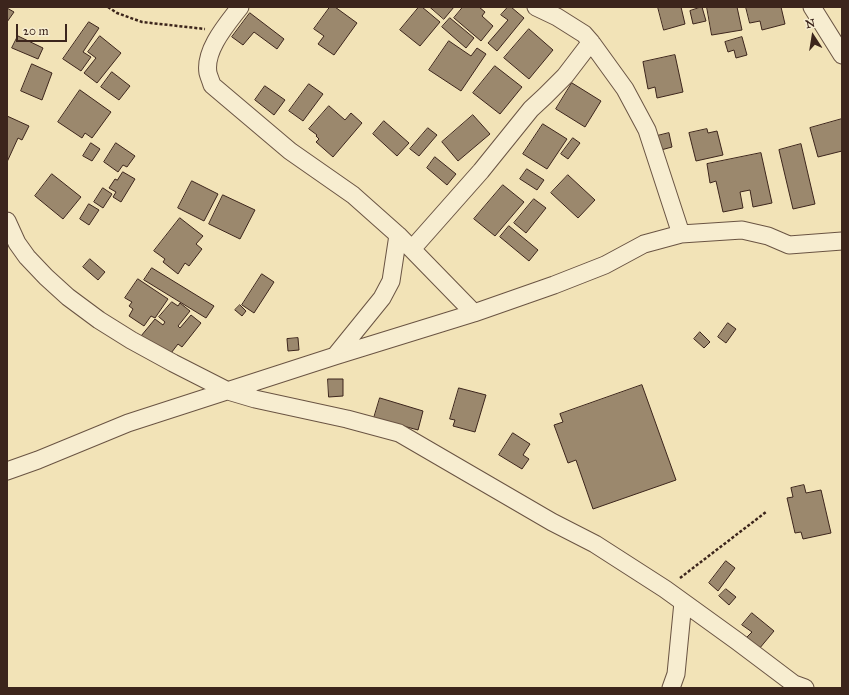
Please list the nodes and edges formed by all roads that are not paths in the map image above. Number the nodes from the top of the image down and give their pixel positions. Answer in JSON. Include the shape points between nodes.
{"nodes":[{"id":1,"x":240,"y":7,"type":"edge"},
{"id":2,"x":536,"y":7,"type":"edge"},
{"id":3,"x":812,"y":7,"type":"edge"},
{"id":4,"x":591,"y":42,"type":"junction"},
{"id":5,"x":842,"y":55,"type":"edge"},
{"id":6,"x":7,"y":221,"type":"edge"},
{"id":7,"x":681,"y":234,"type":"junction"},
{"id":8,"x":398,"y":235,"type":"junction"},
{"id":9,"x":842,"y":241,"type":"edge"},
{"id":10,"x":412,"y":249,"type":"junction"},
{"id":11,"x":474,"y":312,"type":"junction"},
{"id":12,"x":335,"y":356,"type":"junction"},
{"id":13,"x":228,"y":391,"type":"junction"},
{"id":14,"x":7,"y":471,"type":"edge"},
{"id":15,"x":683,"y":602,"type":"junction"},
{"id":16,"x":671,"y":688,"type":"edge"},
{"id":17,"x":804,"y":688,"type":"edge"}],
"edges":[{"from":1,"to":8,"type":"street","via":[[219,36],[209,57],[208,72],[212,85],[290,151],[353,195]]},
{"from":2,"to":4,"type":"street","via":[[584,34]]},
{"from":3,"to":5,"type":"street"},
{"from":4,"to":7,"type":"street","via":[[625,89],[647,130]]},
{"from":4,"to":10,"type":"street","via":[[565,76],[531,109],[481,171]]},
{"from":6,"to":13,"type":"street","via":[[27,257],[68,297],[131,340]]},
{"from":7,"to":9,"type":"street","via":[[742,230],[768,236],[790,245]]},
{"from":7,"to":11,"type":"street","via":[[644,244],[605,265]]},
{"from":8,"to":10,"type":"street"},
{"from":8,"to":12,"type":"street","via":[[391,281],[382,298]]},
{"from":10,"to":11,"type":"street"},
{"from":11,"to":12,"type":"street"},
{"from":12,"to":13,"type":"street"},
{"from":13,"to":14,"type":"street","via":[[128,423]]},
{"from":13,"to":15,"type":"street","via":[[399,433],[552,522],[595,544]]},
{"from":15,"to":16,"type":"street","via":[[676,674]]},
{"from":15,"to":17,"type":"street","via":[[794,684]]}]}
